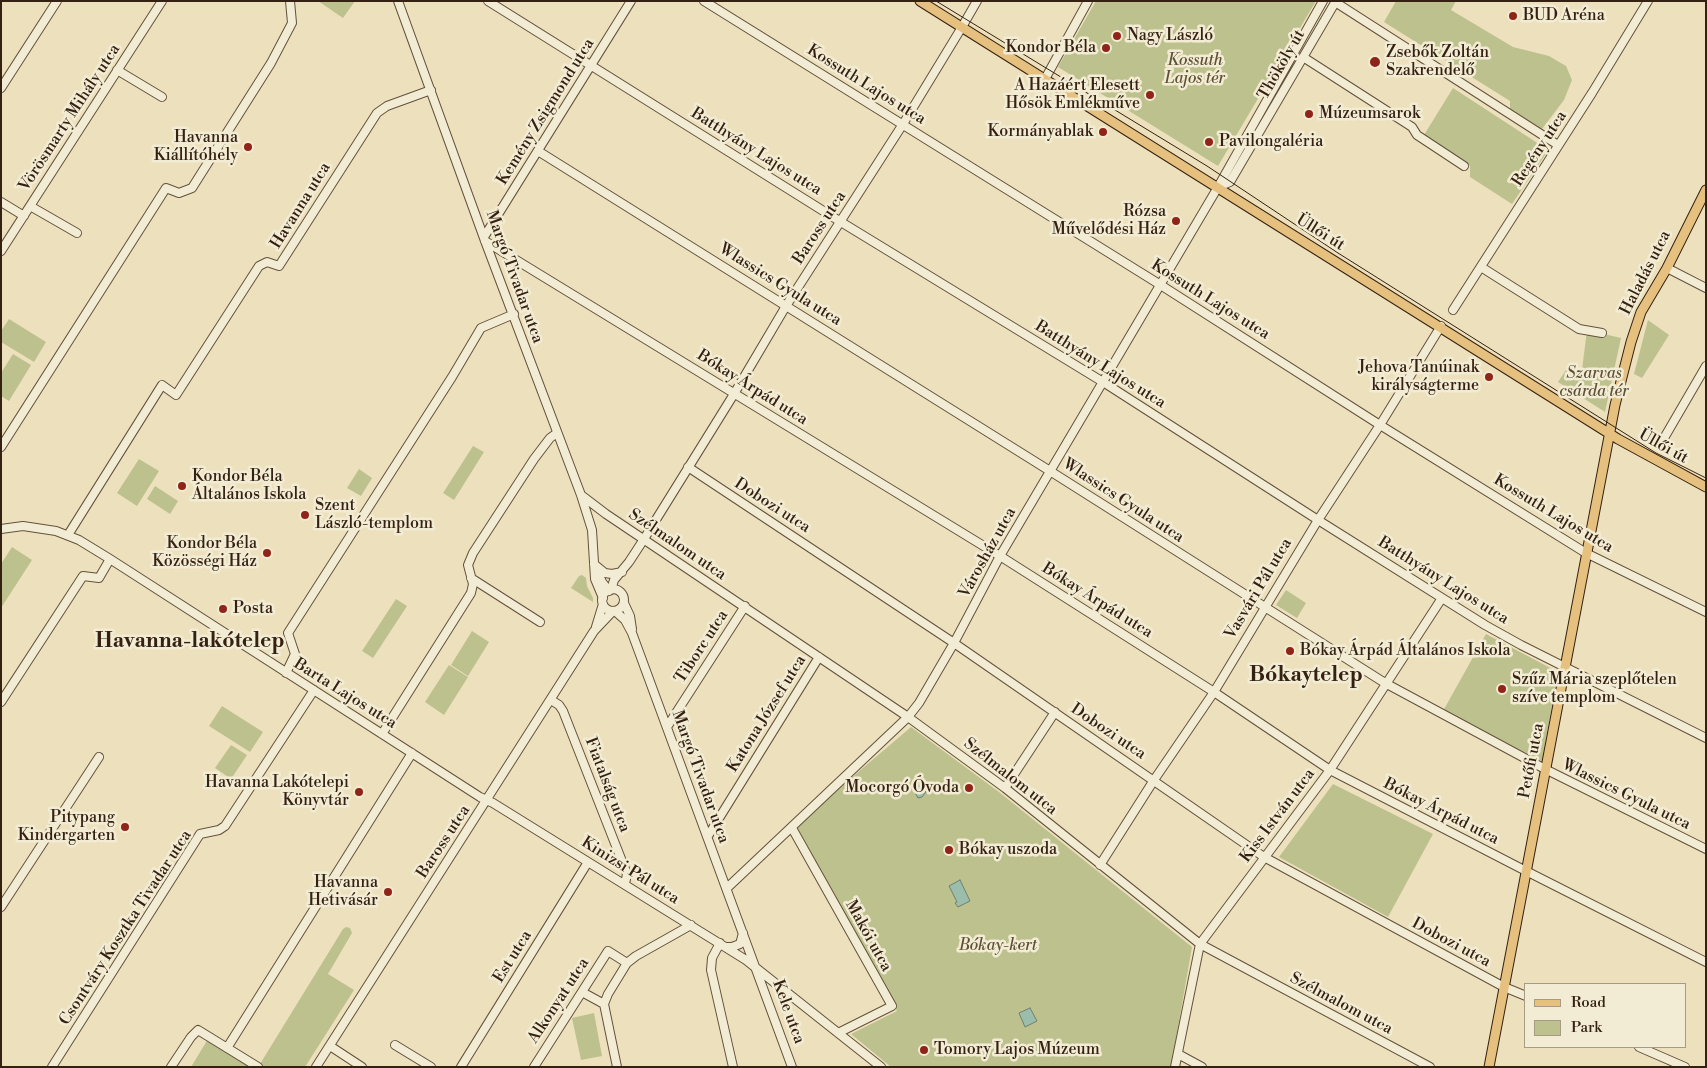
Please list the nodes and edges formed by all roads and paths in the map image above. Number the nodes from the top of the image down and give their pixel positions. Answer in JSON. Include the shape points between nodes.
{"nodes":[{"id":1,"x":57,"y":1,"type":"edge"},
{"id":2,"x":162,"y":1,"type":"edge"},
{"id":3,"x":290,"y":1,"type":"edge"},
{"id":4,"x":398,"y":1,"type":"edge"},
{"id":5,"x":488,"y":1,"type":"edge"},
{"id":6,"x":631,"y":1,"type":"edge"},
{"id":7,"x":704,"y":1,"type":"edge"},
{"id":8,"x":920,"y":1,"type":"edge"},
{"id":9,"x":977,"y":1,"type":"edge"},
{"id":10,"x":1088,"y":1,"type":"edge"},
{"id":11,"x":1323,"y":1,"type":"edge"},
{"id":12,"x":1648,"y":1,"type":"edge"},
{"id":13,"x":1335,"y":2,"type":"edge"},
{"id":14,"x":962,"y":27,"type":"junction"},
{"id":15,"x":1303,"y":57,"type":"junction"},
{"id":16,"x":592,"y":66,"type":"junction"},
{"id":17,"x":117,"y":70,"type":"junction"},
{"id":18,"x":1045,"y":79,"type":"junction"},
{"id":19,"x":1,"y":88,"type":"edge"},
{"id":20,"x":431,"y":90,"type":"junction"},
{"id":21,"x":162,"y":97,"type":"dead end"},
{"id":22,"x":903,"y":124,"type":"junction"},
{"id":23,"x":1246,"y":138,"type":"junction"},
{"id":24,"x":1253,"y":142,"type":"junction"},
{"id":25,"x":1558,"y":145,"type":"junction"},
{"id":26,"x":538,"y":151,"type":"junction"},
{"id":27,"x":1464,"y":166,"type":"dead end"},
{"id":28,"x":1218,"y":187,"type":"junction"},
{"id":29,"x":1706,"y":190,"type":"edge"},
{"id":30,"x":1,"y":202,"type":"edge"},
{"id":31,"x":30,"y":206,"type":"junction"},
{"id":32,"x":24,"y":216,"type":"junction"},
{"id":33,"x":841,"y":222,"type":"junction"},
{"id":34,"x":77,"y":233,"type":"dead end"},
{"id":35,"x":485,"y":239,"type":"junction"},
{"id":36,"x":1,"y":251,"type":"edge"},
{"id":37,"x":1481,"y":267,"type":"junction"},
{"id":38,"x":1667,"y":268,"type":"junction"},
{"id":39,"x":1160,"y":284,"type":"junction"},
{"id":40,"x":1706,"y":288,"type":"edge"},
{"id":41,"x":786,"y":306,"type":"junction"},
{"id":42,"x":1453,"y":310,"type":"dead end"},
{"id":43,"x":514,"y":314,"type":"junction"},
{"id":44,"x":1441,"y":326,"type":"junction"},
{"id":45,"x":1602,"y":333,"type":"dead end"},
{"id":46,"x":1706,"y":366,"type":"edge"},
{"id":47,"x":1103,"y":382,"type":"junction"},
{"id":48,"x":734,"y":394,"type":"junction"},
{"id":49,"x":1380,"y":425,"type":"junction"},
{"id":50,"x":557,"y":433,"type":"junction"},
{"id":51,"x":1611,"y":433,"type":"junction"},
{"id":52,"x":1660,"y":445,"type":"dead end"},
{"id":53,"x":1,"y":447,"type":"edge"},
{"id":54,"x":688,"y":467,"type":"junction"},
{"id":55,"x":1050,"y":471,"type":"junction"},
{"id":56,"x":1706,"y":487,"type":"edge"},
{"id":57,"x":582,"y":495,"type":"junction"},
{"id":58,"x":1318,"y":520,"type":"junction"},
{"id":59,"x":1,"y":529,"type":"edge"},
{"id":60,"x":68,"y":535,"type":"junction"},
{"id":61,"x":644,"y":539,"type":"junction"},
{"id":62,"x":1586,"y":553,"type":"junction"},
{"id":63,"x":1000,"y":556,"type":"junction"},
{"id":64,"x":110,"y":559,"type":"junction"},
{"id":65,"x":594,"y":564,"type":"junction"},
{"id":66,"x":622,"y":572,"type":"junction"},
{"id":67,"x":471,"y":578,"type":"junction"},
{"id":68,"x":610,"y":590,"type":"junction"},
{"id":69,"x":620,"y":592,"type":"junction"},
{"id":70,"x":1442,"y":598,"type":"junction"},
{"id":71,"x":603,"y":601,"type":"junction"},
{"id":72,"x":624,"y":603,"type":"junction"},
{"id":73,"x":745,"y":606,"type":"junction"},
{"id":74,"x":1264,"y":607,"type":"junction"},
{"id":75,"x":614,"y":611,"type":"junction"},
{"id":76,"x":1706,"y":612,"type":"edge"},
{"id":77,"x":540,"y":622,"type":"dead end"},
{"id":78,"x":594,"y":631,"type":"junction"},
{"id":79,"x":632,"y":633,"type":"junction"},
{"id":80,"x":954,"y":643,"type":"junction"},
{"id":81,"x":819,"y":657,"type":"junction"},
{"id":82,"x":1565,"y":667,"type":"junction"},
{"id":83,"x":286,"y":673,"type":"junction"},
{"id":84,"x":1385,"y":683,"type":"junction"},
{"id":85,"x":314,"y":690,"type":"junction"},
{"id":86,"x":1214,"y":692,"type":"junction"},
{"id":87,"x":551,"y":700,"type":"junction"},
{"id":88,"x":1,"y":702,"type":"edge"},
{"id":89,"x":1055,"y":712,"type":"junction"},
{"id":90,"x":908,"y":717,"type":"junction"},
{"id":91,"x":667,"y":727,"type":"junction"},
{"id":92,"x":382,"y":734,"type":"junction"},
{"id":93,"x":1706,"y":738,"type":"edge"},
{"id":94,"x":412,"y":753,"type":"junction"},
{"id":95,"x":99,"y":757,"type":"dead end"},
{"id":96,"x":1545,"y":769,"type":"junction"},
{"id":97,"x":1330,"y":770,"type":"junction"},
{"id":98,"x":1154,"y":780,"type":"junction"},
{"id":99,"x":1005,"y":788,"type":"junction"},
{"id":100,"x":487,"y":800,"type":"junction"},
{"id":101,"x":792,"y":828,"type":"junction"},
{"id":102,"x":708,"y":836,"type":"junction"},
{"id":103,"x":1706,"y":849,"type":"edge"},
{"id":104,"x":1264,"y":857,"type":"junction"},
{"id":105,"x":588,"y":862,"type":"junction"},
{"id":106,"x":1100,"y":865,"type":"junction"},
{"id":107,"x":1526,"y":872,"type":"junction"},
{"id":108,"x":625,"y":884,"type":"junction"},
{"id":109,"x":727,"y":888,"type":"junction"},
{"id":110,"x":1,"y":907,"type":"edge"},
{"id":111,"x":691,"y":925,"type":"junction"},
{"id":112,"x":743,"y":931,"type":"junction"},
{"id":113,"x":1200,"y":944,"type":"junction"},
{"id":114,"x":722,"y":945,"type":"junction"},
{"id":115,"x":1706,"y":962,"type":"edge"},
{"id":116,"x":627,"y":963,"type":"junction"},
{"id":117,"x":757,"y":967,"type":"junction"},
{"id":118,"x":1504,"y":987,"type":"junction"},
{"id":119,"x":582,"y":992,"type":"junction"},
{"id":120,"x":1524,"y":995,"type":"edge"},
{"id":121,"x":604,"y":1004,"type":"junction"},
{"id":122,"x":838,"y":1033,"type":"junction"},
{"id":123,"x":395,"y":1045,"type":"dead end"},
{"id":124,"x":330,"y":1046,"type":"junction"},
{"id":125,"x":227,"y":1048,"type":"junction"},
{"id":126,"x":1642,"y":1048,"type":"edge"},
{"id":127,"x":1178,"y":1054,"type":"junction"},
{"id":128,"x":534,"y":1066,"type":"edge"},
{"id":129,"x":52,"y":1067,"type":"edge"},
{"id":130,"x":171,"y":1067,"type":"edge"},
{"id":131,"x":258,"y":1067,"type":"edge"},
{"id":132,"x":316,"y":1067,"type":"edge"},
{"id":133,"x":362,"y":1067,"type":"edge"},
{"id":134,"x":431,"y":1067,"type":"edge"},
{"id":135,"x":461,"y":1067,"type":"edge"},
{"id":136,"x":617,"y":1067,"type":"edge"},
{"id":137,"x":733,"y":1067,"type":"edge"},
{"id":138,"x":792,"y":1067,"type":"edge"},
{"id":139,"x":881,"y":1067,"type":"edge"},
{"id":140,"x":1175,"y":1067,"type":"edge"},
{"id":141,"x":1202,"y":1067,"type":"edge"},
{"id":142,"x":1430,"y":1067,"type":"edge"},
{"id":143,"x":1489,"y":1067,"type":"edge"},
{"id":144,"x":1685,"y":1067,"type":"edge"}],
"edges":[{"from":1,"to":19,"type":"street"},
{"from":2,"to":17,"type":"street","name":"Vörösmarty Mihály utca"},
{"from":3,"to":53,"type":"street","via":[[292,23],[272,64],[192,188],[179,193],[166,188]]},
{"from":4,"to":20,"type":"street","name":"Margó Tivadar utca"},
{"from":5,"to":16,"type":"street","name":"Batthyány Lajos utca"},
{"from":6,"to":16,"type":"street","name":"Kemény Zsigmond utca"},
{"from":7,"to":22,"type":"street","name":"Kossuth Lajos utca"},
{"from":8,"to":14,"type":"main road","name":"Üllői út"},
{"from":9,"to":14,"type":"street","name":"Baross utca"},
{"from":10,"to":18,"type":"street"},
{"from":11,"to":23,"type":"street","name":"Thököly út"},
{"from":12,"to":25,"type":"street","name":"Regény utca"},
{"from":13,"to":15,"type":"street","name":"Thököly út"},
{"from":13,"to":25,"type":"street"},
{"from":14,"to":18,"type":"main road","name":"Üllői út"},
{"from":14,"to":22,"type":"street","name":"Baross utca"},
{"from":15,"to":24,"type":"street","name":"Thököly út"},
{"from":15,"to":27,"type":"street","via":[[1412,127],[1417,135]]},
{"from":16,"to":26,"type":"street","name":"Kemény Zsigmond utca"},
{"from":16,"to":33,"type":"street","name":"Batthyány Lajos utca"},
{"from":17,"to":21,"type":"street"},
{"from":17,"to":31,"type":"street","name":"Vörösmarty Mihály utca"},
{"from":18,"to":28,"type":"main road","name":"Üllői út"},
{"from":20,"to":35,"type":"street","name":"Margó Tivadar utca"},
{"from":20,"to":60,"type":"street","name":"Havanna utca","via":[[394,103],[377,113],[279,266],[267,262],[259,266],[176,395],[162,385]]},
{"from":22,"to":33,"type":"street","name":"Baross utca"},
{"from":22,"to":39,"type":"street","name":"Kossuth Lajos utca"},
{"from":23,"to":24,"type":"street"},
{"from":23,"to":28,"type":"street","name":"Thököly út"},
{"from":24,"to":28,"type":"street","name":"Thököly út","via":[[1230,182]]},
{"from":25,"to":37,"type":"street","name":"Regény utca"},
{"from":26,"to":35,"type":"street","name":"Kemény Zsigmond utca"},
{"from":26,"to":41,"type":"street","name":"Wlassics Gyula utca"},
{"from":28,"to":39,"type":"street","name":"Városház utca"},
{"from":28,"to":44,"type":"main road","name":"Üllői út"},
{"from":29,"to":38,"type":"main road","name":"Haladás utca"},
{"from":30,"to":32,"type":"street"},
{"from":31,"to":32,"type":"street","name":"Vörösmarty Mihály utca"},
{"from":31,"to":34,"type":"street"},
{"from":32,"to":36,"type":"street","name":"Vörösmarty Mihály utca"},
{"from":33,"to":41,"type":"street","name":"Baross utca"},
{"from":33,"to":47,"type":"street","name":"Batthyány Lajos utca"},
{"from":35,"to":43,"type":"street","name":"Margó Tivadar utca"},
{"from":35,"to":48,"type":"street","name":"Bókay Árpád utca"},
{"from":37,"to":42,"type":"street","name":"Regény utca"},
{"from":37,"to":45,"type":"street","via":[[1579,329]]},
{"from":38,"to":40,"type":"street"},
{"from":38,"to":51,"type":"main road","name":"Haladás utca","via":[[1638,319],[1615,405]]},
{"from":39,"to":47,"type":"street","name":"Városház utca"},
{"from":39,"to":49,"type":"street","name":"Kossuth Lajos utca"},
{"from":41,"to":48,"type":"street","name":"Baross utca"},
{"from":41,"to":55,"type":"street","name":"Wlassics Gyula utca"},
{"from":43,"to":50,"type":"street","name":"Margó Tivadar utca"},
{"from":43,"to":83,"type":"street","via":[[481,328],[288,633],[295,654]]},
{"from":44,"to":49,"type":"street","name":"Vasvári Pál utca"},
{"from":44,"to":51,"type":"main road","name":"Üllői út"},
{"from":46,"to":52,"type":"street"},
{"from":47,"to":55,"type":"street","name":"Városház utca"},
{"from":47,"to":58,"type":"street","name":"Batthyány Lajos utca"},
{"from":48,"to":54,"type":"street","name":"Baross utca"},
{"from":48,"to":63,"type":"street","name":"Bókay Árpád utca"},
{"from":49,"to":58,"type":"street","name":"Vasvári Pál utca"},
{"from":49,"to":62,"type":"street","name":"Kossuth Lajos utca"},
{"from":50,"to":57,"type":"street","name":"Margó Tivadar utca"},
{"from":50,"to":67,"type":"street","via":[[534,459],[473,553],[468,565]]},
{"from":51,"to":56,"type":"main road","name":"Üllői út"},
{"from":51,"to":62,"type":"main road","name":"Petőfi utca"},
{"from":54,"to":61,"type":"street","name":"Baross utca"},
{"from":54,"to":80,"type":"street","name":"Dobozi utca"},
{"from":55,"to":63,"type":"street","name":"Városház utca"},
{"from":55,"to":74,"type":"street","name":"Wlassics Gyula utca"},
{"from":57,"to":61,"type":"street","name":"Szélmalom utca"},
{"from":57,"to":65,"type":"street","name":"Margó Tivadar utca","via":[[592,530]]},
{"from":58,"to":70,"type":"street","name":"Batthyány Lajos utca"},
{"from":58,"to":74,"type":"street","name":"Vasvári Pál utca"},
{"from":59,"to":60,"type":"street","name":"Barta Lajos utca","via":[[29,526]]},
{"from":60,"to":64,"type":"street","name":"Barta Lajos utca"},
{"from":61,"to":66,"type":"street","name":"Baross utca"},
{"from":61,"to":73,"type":"street","name":"Szélmalom utca"},
{"from":62,"to":76,"type":"street","name":"Kossuth Lajos utca"},
{"from":62,"to":82,"type":"main road","name":"Petőfi utca"},
{"from":63,"to":80,"type":"street","name":"Városház utca"},
{"from":63,"to":86,"type":"street","name":"Bókay Árpád utca"},
{"from":64,"to":83,"type":"street","name":"Barta Lajos utca"},
{"from":64,"to":88,"type":"street","via":[[98,578],[82,576]]},
{"from":65,"to":66,"type":"street","via":[[605,573]]},
{"from":65,"to":68,"type":"street","name":"Margó Tivadar utca","via":[[602,582]]},
{"from":65,"to":71,"type":"street","name":"Margó Tivadar utca","via":[[595,579]]},
{"from":66,"to":68,"type":"street","name":"Baross utca"},
{"from":66,"to":69,"type":"street","name":"Baross utca"},
{"from":67,"to":77,"type":"street"},
{"from":67,"to":92,"type":"street","via":[[471,593]]},
{"from":68,"to":69,"type":"street"},
{"from":68,"to":71,"type":"street"},
{"from":69,"to":72,"type":"street"},
{"from":70,"to":82,"type":"street","name":"Batthyány Lajos utca","via":[[1485,625]]},
{"from":70,"to":84,"type":"street","name":"Kiss István utca"},
{"from":71,"to":75,"type":"street","via":[[607,609]]},
{"from":71,"to":78,"type":"street","name":"Baross utca"},
{"from":72,"to":75,"type":"street"},
{"from":72,"to":79,"type":"street","name":"Margó Tivadar utca"},
{"from":73,"to":81,"type":"street","name":"Szélmalom utca"},
{"from":73,"to":91,"type":"street","name":"Tiborc utca"},
{"from":74,"to":84,"type":"street","name":"Wlassics Gyula utca"},
{"from":74,"to":86,"type":"street","name":"Vasvári Pál utca"},
{"from":75,"to":78,"type":"street","name":"Baross utca"},
{"from":75,"to":79,"type":"street","name":"Margó Tivadar utca","via":[[625,620]]},
{"from":78,"to":87,"type":"street","name":"Baross utca"},
{"from":79,"to":91,"type":"street","name":"Margó Tivadar utca"},
{"from":80,"to":89,"type":"street","name":"Dobozi utca"},
{"from":80,"to":90,"type":"street","name":"Városház utca"},
{"from":81,"to":90,"type":"street","name":"Szélmalom utca"},
{"from":81,"to":102,"type":"street","name":"Katona József utca"},
{"from":82,"to":93,"type":"street","name":"Batthyány Lajos utca"},
{"from":82,"to":96,"type":"main road","name":"Petőfi utca"},
{"from":83,"to":85,"type":"street","name":"Barta Lajos utca"},
{"from":84,"to":96,"type":"street","name":"Wlassics Gyula utca"},
{"from":84,"to":97,"type":"street","name":"Kiss István utca"},
{"from":85,"to":92,"type":"street","name":"Barta Lajos utca"},
{"from":85,"to":129,"type":"street","name":"Csontváry Kosztka Tivadar utca","via":[[225,826],[200,834]]},
{"from":86,"to":97,"type":"street","name":"Bókay Árpád utca"},
{"from":86,"to":98,"type":"street","name":"Vasvári Pál utca"},
{"from":87,"to":100,"type":"street","name":"Baross utca"},
{"from":87,"to":108,"type":"street","name":"Fiatalság utca","via":[[563,711],[627,874]]},
{"from":89,"to":98,"type":"street","name":"Dobozi utca"},
{"from":89,"to":99,"type":"street"},
{"from":90,"to":99,"type":"street","name":"Szélmalom utca"},
{"from":90,"to":101,"type":"street","name":"Városház utca"},
{"from":91,"to":102,"type":"street","name":"Margó Tivadar utca"},
{"from":92,"to":94,"type":"street","name":"Barta Lajos utca"},
{"from":94,"to":100,"type":"street","name":"Barta Lajos utca"},
{"from":94,"to":125,"type":"street"},
{"from":95,"to":110,"type":"street"},
{"from":96,"to":103,"type":"street","name":"Wlassics Gyula utca"},
{"from":96,"to":107,"type":"main road","name":"Petőfi utca"},
{"from":97,"to":104,"type":"street","name":"Kiss István utca"},
{"from":97,"to":107,"type":"street","name":"Bókay Árpád utca"},
{"from":98,"to":104,"type":"street","name":"Dobozi utca"},
{"from":98,"to":106,"type":"street","name":"Vasvári Pál utca"},
{"from":99,"to":106,"type":"street","name":"Szélmalom utca"},
{"from":100,"to":105,"type":"street","name":"Kinizsi Pál utca"},
{"from":100,"to":124,"type":"street","name":"Baross utca"},
{"from":101,"to":109,"type":"street","name":"Városház utca"},
{"from":101,"to":122,"type":"street","name":"Makói utca","via":[[892,1006]]},
{"from":102,"to":109,"type":"street","name":"Margó Tivadar utca"},
{"from":104,"to":113,"type":"street","name":"Kiss István utca"},
{"from":104,"to":118,"type":"street","name":"Dobozi utca"},
{"from":105,"to":108,"type":"street","name":"Kinizsi Pál utca"},
{"from":105,"to":135,"type":"street","name":"Est utca"},
{"from":106,"to":113,"type":"street","name":"Szélmalom utca"},
{"from":107,"to":115,"type":"street","name":"Bókay Árpád utca"},
{"from":107,"to":118,"type":"main road","name":"Petőfi utca"},
{"from":108,"to":111,"type":"street","name":"Kinizsi Pál utca"},
{"from":109,"to":112,"type":"street","name":"Margó Tivadar utca"},
{"from":111,"to":114,"type":"street","name":"Kinizsi Pál utca"},
{"from":111,"to":116,"type":"street"},
{"from":112,"to":114,"type":"street","via":[[740,944],[732,948]]},
{"from":112,"to":117,"type":"street","name":"Margó Tivadar utca"},
{"from":113,"to":127,"type":"street","name":"Kiss István utca"},
{"from":113,"to":142,"type":"street","name":"Szélmalom utca"},
{"from":114,"to":117,"type":"street","name":"Kinizsi Pál utca"},
{"from":114,"to":137,"type":"street","via":[[712,958],[711,970]]},
{"from":116,"to":119,"type":"street","name":"Alkonyat utca","via":[[608,951]]},
{"from":116,"to":121,"type":"street"},
{"from":117,"to":122,"type":"street","name":"Margó Tivadar utca"},
{"from":117,"to":138,"type":"street","name":"Kele utca"},
{"from":118,"to":120,"type":"street","name":"Dobozi utca"},
{"from":118,"to":143,"type":"main road","name":"Petőfi utca"},
{"from":119,"to":121,"type":"street"},
{"from":119,"to":128,"type":"street","name":"Alkonyat utca"},
{"from":121,"to":136,"type":"street"},
{"from":122,"to":139,"type":"street","name":"Margó Tivadar utca"},
{"from":123,"to":134,"type":"street"},
{"from":124,"to":132,"type":"street","name":"Baross utca"},
{"from":124,"to":133,"type":"street"},
{"from":125,"to":130,"type":"street","via":[[198,1030]]},
{"from":125,"to":131,"type":"street"},
{"from":126,"to":144,"type":"street"},
{"from":127,"to":140,"type":"street","name":"Kiss István utca"},
{"from":127,"to":141,"type":"street"}]}
